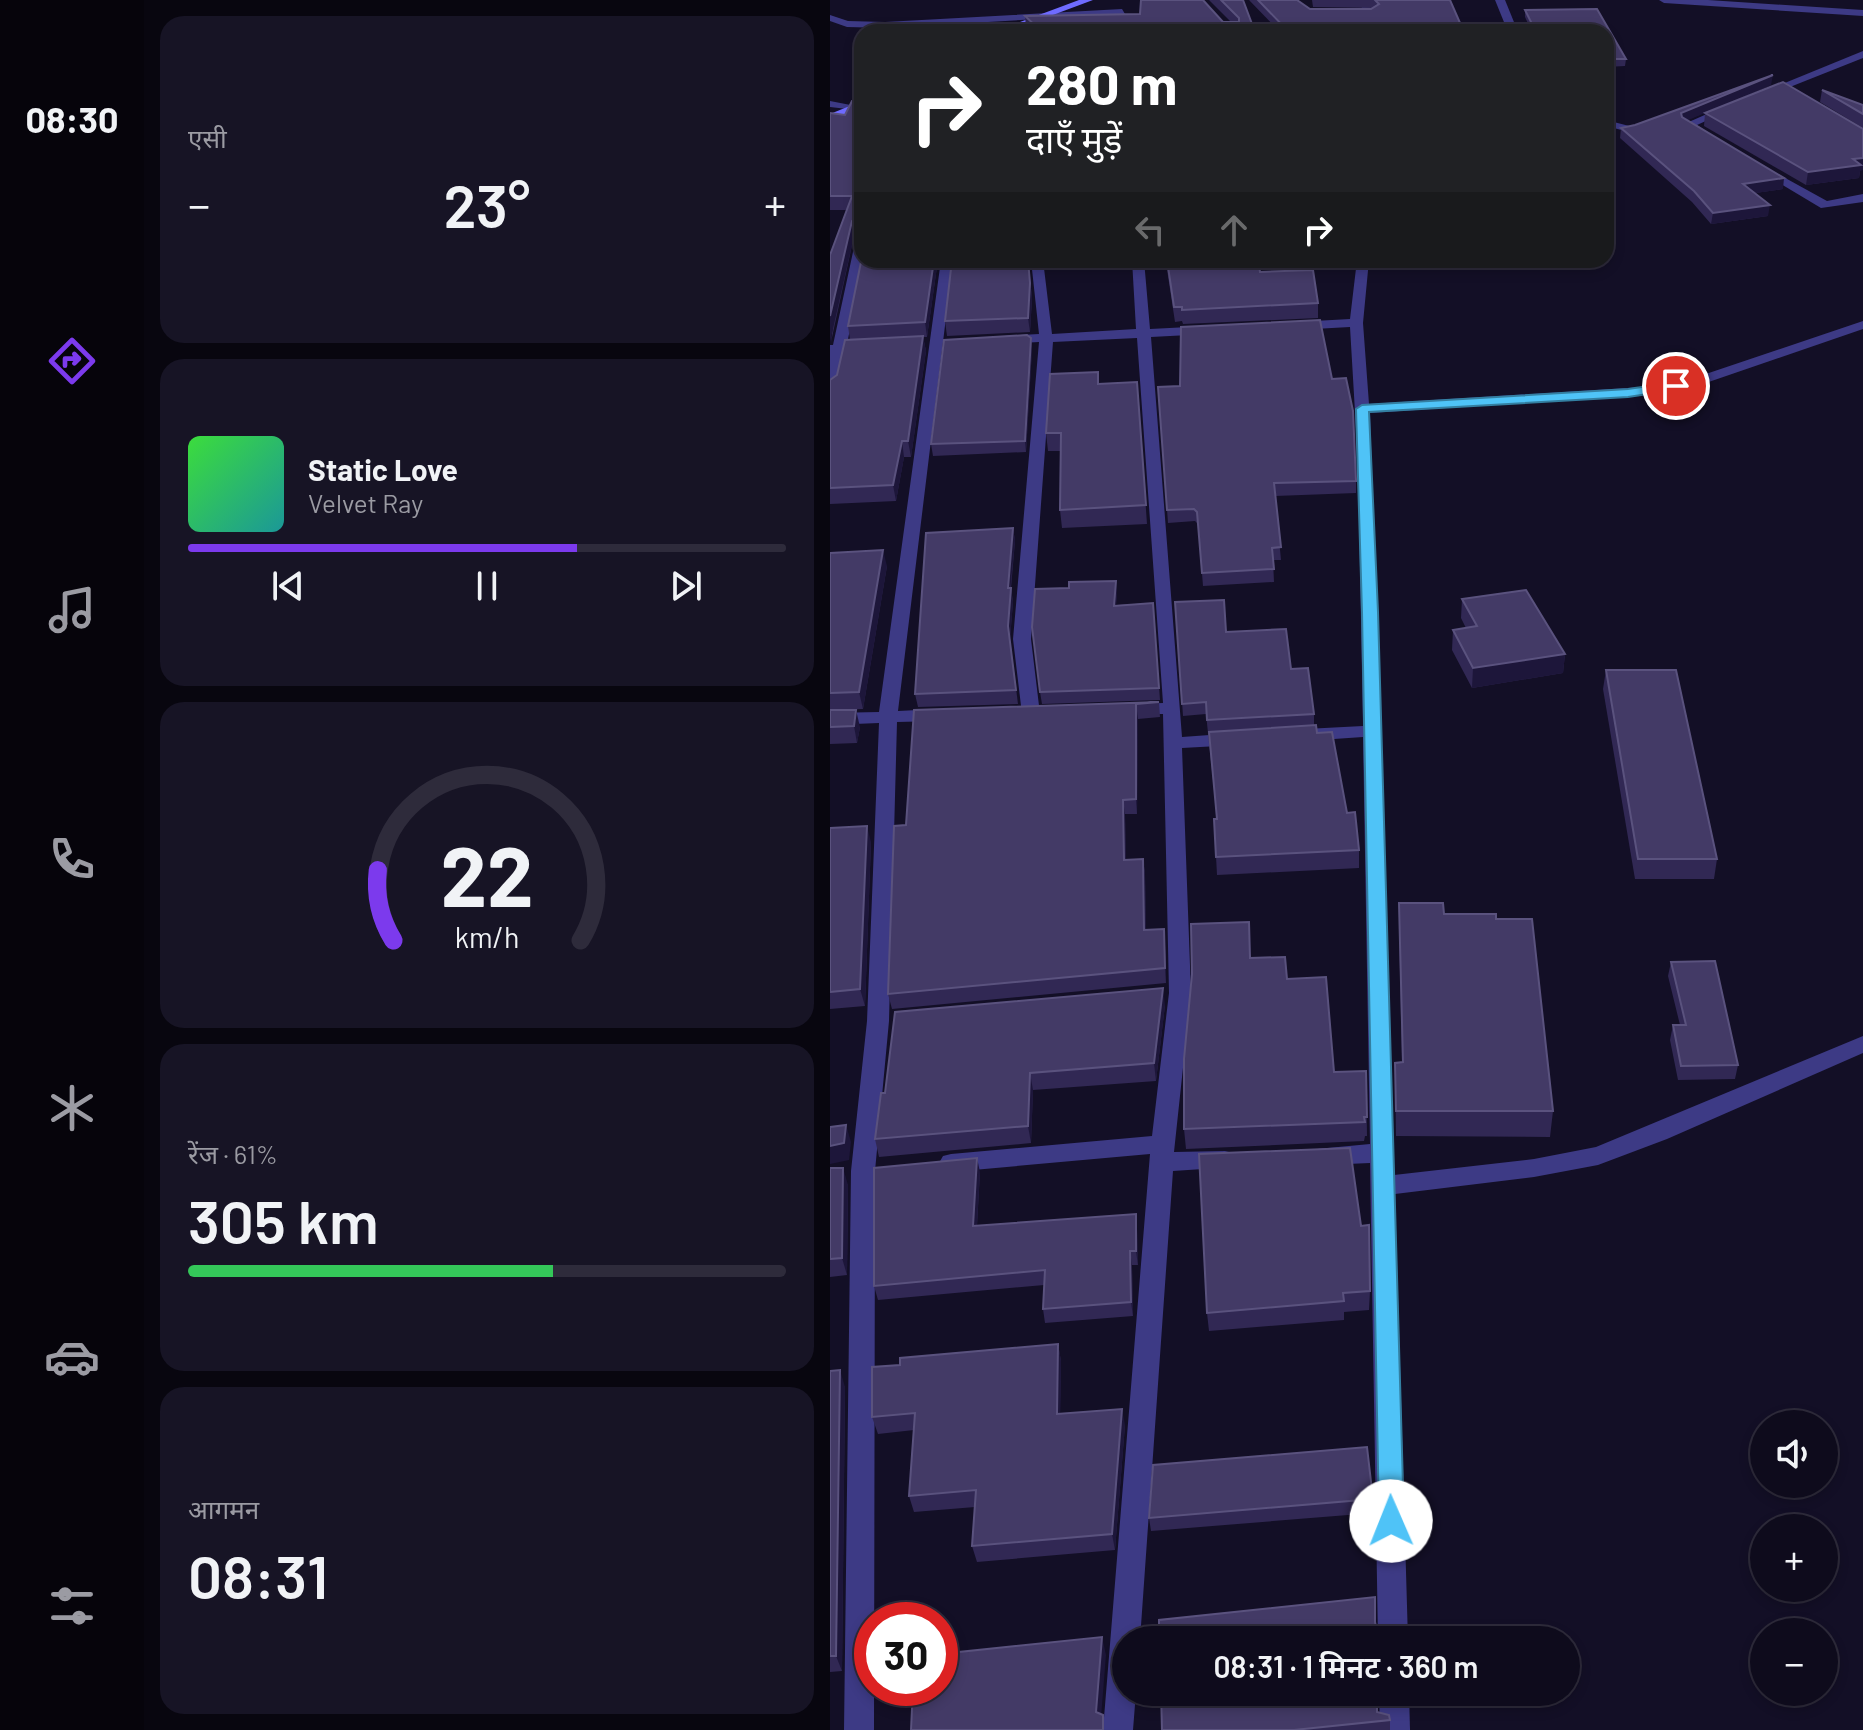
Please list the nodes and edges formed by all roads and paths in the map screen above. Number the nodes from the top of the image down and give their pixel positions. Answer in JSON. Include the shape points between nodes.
{"nodes":[{"id":1,"x":1088,"y":0,"type":"edge"},
{"id":2,"x":1120,"y":0,"type":"edge"},
{"id":3,"x":1364,"y":0,"type":"edge"},
{"id":4,"x":1500,"y":0,"type":"edge"},
{"id":5,"x":1664,"y":0,"type":"edge"},
{"id":6,"x":1705,"y":2,"type":"edge"},
{"id":7,"x":1764,"y":4,"type":"edge"},
{"id":8,"x":1358,"y":13,"type":"edge"},
{"id":9,"x":1371,"y":13,"type":"junction"},
{"id":10,"x":1863,"y":13,"type":"edge"},
{"id":11,"x":1055,"y":15,"type":"junction"},
{"id":12,"x":1038,"y":16,"type":"junction"},
{"id":13,"x":830,"y":18,"type":"edge"},
{"id":14,"x":854,"y":24,"type":"edge"},
{"id":15,"x":902,"y":24,"type":"edge"},
{"id":16,"x":1018,"y":24,"type":"edge"},
{"id":17,"x":1055,"y":24,"type":"edge"},
{"id":18,"x":1374,"y":24,"type":"edge"},
{"id":19,"x":1510,"y":24,"type":"edge"},
{"id":20,"x":1863,"y":54,"type":"edge"},
{"id":21,"x":1848,"y":60,"type":"junction"},
{"id":22,"x":1863,"y":67,"type":"edge"},
{"id":23,"x":1781,"y":87,"type":"junction"},
{"id":24,"x":1795,"y":95,"type":"edge"},
{"id":25,"x":1754,"y":98,"type":"edge"},
{"id":26,"x":1741,"y":103,"type":"edge"},
{"id":27,"x":830,"y":104,"type":"edge"},
{"id":28,"x":854,"y":106,"type":"edge"},
{"id":29,"x":854,"y":108,"type":"edge"},
{"id":30,"x":830,"y":118,"type":"edge"},
{"id":31,"x":1614,"y":125,"type":"edge"},
{"id":32,"x":1633,"y":130,"type":"edge"},
{"id":33,"x":1716,"y":141,"type":"edge"},
{"id":34,"x":1743,"y":157,"type":"edge"},
{"id":35,"x":1863,"y":198,"type":"edge"},
{"id":36,"x":855,"y":268,"type":"edge"},
{"id":37,"x":946,"y":268,"type":"edge"},
{"id":38,"x":1038,"y":268,"type":"edge"},
{"id":39,"x":1139,"y":268,"type":"edge"},
{"id":40,"x":1362,"y":268,"type":"edge"},
{"id":41,"x":1356,"y":323,"type":"junction"},
{"id":42,"x":1863,"y":325,"type":"edge"},
{"id":43,"x":1280,"y":326,"type":"edge"},
{"id":44,"x":1220,"y":329,"type":"edge"},
{"id":45,"x":1144,"y":333,"type":"junction"},
{"id":46,"x":1046,"y":338,"type":"junction"},
{"id":47,"x":982,"y":341,"type":"edge"},
{"id":48,"x":887,"y":346,"type":"edge"},
{"id":49,"x":835,"y":349,"type":"edge"},
{"id":50,"x":830,"y":390,"type":"edge"},
{"id":51,"x":1362,"y":409,"type":"junction"},
{"id":52,"x":1172,"y":708,"type":"junction"},
{"id":53,"x":1109,"y":710,"type":"edge"},
{"id":54,"x":1031,"y":714,"type":"edge"},
{"id":55,"x":888,"y":715,"type":"junction"},
{"id":56,"x":952,"y":715,"type":"edge"},
{"id":57,"x":830,"y":719,"type":"edge"},
{"id":58,"x":1373,"y":731,"type":"junction"},
{"id":59,"x":1281,"y":736,"type":"edge"},
{"id":60,"x":1250,"y":738,"type":"edge"},
{"id":61,"x":1173,"y":743,"type":"junction"},
{"id":62,"x":1863,"y":1044,"type":"edge"},
{"id":63,"x":1162,"y":1153,"type":"junction"},
{"id":64,"x":1383,"y":1153,"type":"junction"},
{"id":65,"x":1304,"y":1156,"type":"edge"},
{"id":66,"x":1256,"y":1158,"type":"edge"},
{"id":67,"x":926,"y":1165,"type":"edge"},
{"id":68,"x":894,"y":1168,"type":"edge"},
{"id":69,"x":852,"y":1172,"type":"junction"},
{"id":70,"x":1384,"y":1186,"type":"junction"},
{"id":71,"x":1393,"y":1626,"type":"edge"},
{"id":72,"x":1394,"y":1706,"type":"edge"},
{"id":73,"x":859,"y":1730,"type":"edge"},
{"id":74,"x":1118,"y":1730,"type":"edge"},
{"id":75,"x":1395,"y":1730,"type":"edge"}],
"edges":[{"from":1,"to":12,"type":"main road"},
{"from":2,"to":11,"type":"street","via":[[1122,17]]},
{"from":3,"to":9,"type":"street"},
{"from":4,"to":19,"type":"street"},
{"from":5,"to":6,"type":"street"},
{"from":6,"to":7,"type":"street"},
{"from":7,"to":10,"type":"street"},
{"from":8,"to":9,"type":"street"},
{"from":9,"to":18,"type":"street"},
{"from":11,"to":12,"type":"street"},
{"from":11,"to":17,"type":"street"},
{"from":12,"to":15,"type":"street"},
{"from":12,"to":16,"type":"main road"},
{"from":13,"to":14,"type":"street"},
{"from":20,"to":21,"type":"street"},
{"from":21,"to":22,"type":"street"},
{"from":21,"to":23,"type":"street"},
{"from":23,"to":24,"type":"street"},
{"from":23,"to":25,"type":"street"},
{"from":26,"to":33,"type":"street","via":[[1688,125]]},
{"from":27,"to":28,"type":"street"},
{"from":29,"to":30,"type":"main road"},
{"from":31,"to":32,"type":"street"},
{"from":34,"to":35,"type":"street","via":[[1825,205]]},
{"from":36,"to":49,"type":"street"},
{"from":37,"to":55,"type":"street"},
{"from":38,"to":46,"type":"street"},
{"from":39,"to":45,"type":"street"},
{"from":40,"to":41,"type":"street"},
{"from":41,"to":43,"type":"street"},
{"from":41,"to":51,"type":"street"},
{"from":42,"to":51,"type":"street","via":[[1660,390]]},
{"from":44,"to":45,"type":"street"},
{"from":45,"to":46,"type":"street"},
{"from":45,"to":52,"type":"street"},
{"from":46,"to":47,"type":"street"},
{"from":46,"to":54,"type":"street","via":[[1022,639]]},
{"from":48,"to":49,"type":"street"},
{"from":49,"to":50,"type":"street"},
{"from":51,"to":58,"type":"street"},
{"from":52,"to":53,"type":"street"},
{"from":52,"to":61,"type":"street"},
{"from":55,"to":56,"type":"street"},
{"from":55,"to":57,"type":"street"},
{"from":55,"to":69,"type":"street","via":[[886,1020]]},
{"from":58,"to":59,"type":"street"},
{"from":58,"to":64,"type":"street"},
{"from":60,"to":61,"type":"street"},
{"from":61,"to":63,"type":"street","via":[[1172,993]]},
{"from":62,"to":70,"type":"street","via":[[1598,1156]]},
{"from":63,"to":66,"type":"street"},
{"from":63,"to":67,"type":"street"},
{"from":63,"to":74,"type":"street"},
{"from":64,"to":65,"type":"street"},
{"from":64,"to":70,"type":"street"},
{"from":68,"to":69,"type":"street"},
{"from":69,"to":73,"type":"street"},
{"from":70,"to":71,"type":"street"},
{"from":72,"to":75,"type":"street"}]}
